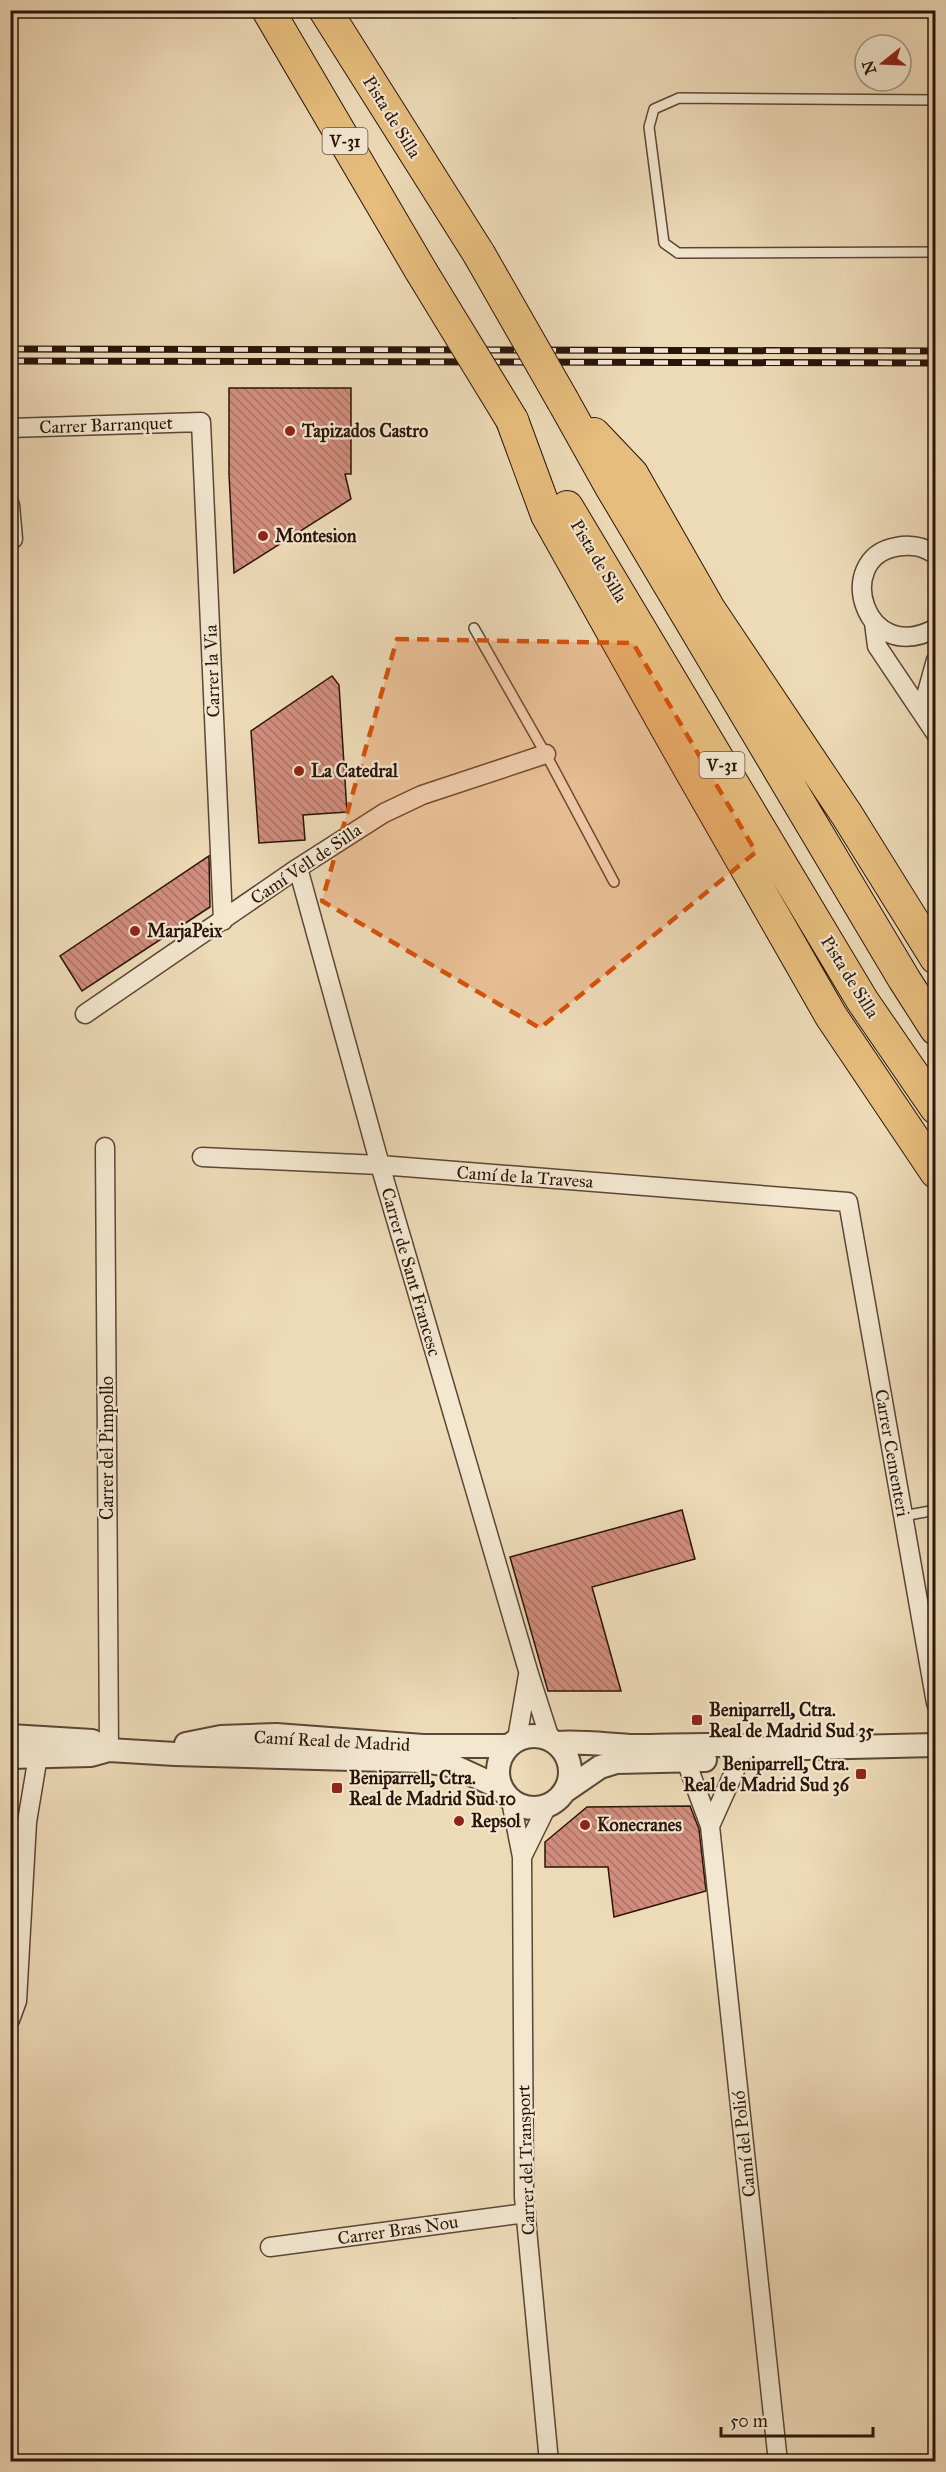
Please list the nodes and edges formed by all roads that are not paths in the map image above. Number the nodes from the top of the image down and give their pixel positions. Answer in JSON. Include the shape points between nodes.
{"nodes":[{"id":1,"x":268,"y":10,"type":"edge"},
{"id":2,"x":326,"y":10,"type":"edge"},
{"id":3,"x":936,"y":100,"type":"edge"},
{"id":4,"x":936,"y":252,"type":"edge"},
{"id":5,"x":563,"y":401,"type":"junction"},
{"id":6,"x":512,"y":420,"type":"junction"},
{"id":7,"x":201,"y":422,"type":"joint"},
{"id":8,"x":10,"y":428,"type":"edge"},
{"id":9,"x":10,"y":505,"type":"edge"},
{"id":10,"x":13,"y":539,"type":"dead end"},
{"id":11,"x":936,"y":555,"type":"edge"},
{"id":12,"x":874,"y":623,"type":"junction"},
{"id":13,"x":474,"y":628,"type":"dead end"},
{"id":14,"x":936,"y":628,"type":"edge"},
{"id":15,"x":936,"y":660,"type":"edge"},
{"id":16,"x":935,"y":734,"type":"edge"},
{"id":17,"x":546,"y":754,"type":"junction"},
{"id":18,"x":298,"y":868,"type":"junction"},
{"id":19,"x":614,"y":882,"type":"dead end"},
{"id":20,"x":223,"y":921,"type":"junction"},
{"id":21,"x":936,"y":958,"type":"edge"},
{"id":22,"x":85,"y":1014,"type":"dead end"},
{"id":23,"x":936,"y":1029,"type":"edge"},
{"id":24,"x":936,"y":1108,"type":"edge"},
{"id":25,"x":105,"y":1147,"type":"dead end"},
{"id":26,"x":202,"y":1157,"type":"dead end"},
{"id":27,"x":380,"y":1165,"type":"junction"},
{"id":28,"x":936,"y":1172,"type":"edge"},
{"id":29,"x":848,"y":1202,"type":"joint"},
{"id":30,"x":936,"y":1510,"type":"edge"},
{"id":31,"x":903,"y":1516,"type":"junction"},
{"id":32,"x":529,"y":1674,"type":"junction"},
{"id":33,"x":936,"y":1703,"type":"edge"},
{"id":34,"x":10,"y":1736,"type":"edge"},
{"id":35,"x":553,"y":1741,"type":"junction"},
{"id":36,"x":512,"y":1742,"type":"junction"},
{"id":37,"x":101,"y":1745,"type":"junction"},
{"id":38,"x":936,"y":1745,"type":"edge"},
{"id":39,"x":38,"y":1746,"type":"junction"},
{"id":40,"x":764,"y":1749,"type":"junction"},
{"id":41,"x":158,"y":1752,"type":"junction"},
{"id":42,"x":10,"y":1757,"type":"edge"},
{"id":43,"x":740,"y":1759,"type":"junction"},
{"id":44,"x":686,"y":1761,"type":"junction"},
{"id":45,"x":565,"y":1791,"type":"junction"},
{"id":46,"x":506,"y":1794,"type":"junction"},
{"id":47,"x":547,"y":1806,"type":"junction"},
{"id":48,"x":710,"y":1826,"type":"junction"},
{"id":49,"x":522,"y":1857,"type":"junction"},
{"id":50,"x":10,"y":2020,"type":"edge"},
{"id":51,"x":526,"y":2213,"type":"junction"},
{"id":52,"x":270,"y":2247,"type":"dead end"},
{"id":53,"x":549,"y":2462,"type":"edge"},
{"id":54,"x":778,"y":2462,"type":"edge"}],
"edges":[{"from":1,"to":6,"type":"highway","name":"Pista de Silla","number":"V-31","bridge":true},
{"from":2,"to":5,"type":"highway","name":"Pista de Silla","number":"V-31","bridge":true,"via":[[479,254]]},
{"from":3,"to":4,"type":"lane","via":[[679,98],[654,109],[649,127],[664,243],[678,253]]},
{"from":5,"to":21,"type":"highway","via":[[632,474],[709,609],[847,815]]},
{"from":5,"to":23,"type":"highway","name":"Pista de Silla","number":"V-31"},
{"from":6,"to":24,"type":"highway","name":"Pista de Silla","number":"V-31","via":[[862,1000]]},
{"from":6,"to":28,"type":"highway","via":[[548,515],[676,745],[831,1016]]},
{"from":7,"to":8,"type":"street","name":"Carrer Barranquet"},
{"from":7,"to":20,"type":"street","name":"Carrer la Via"},
{"from":9,"to":10,"type":"street"},
{"from":11,"to":12,"type":"street","via":[[906,545],[879,555],[868,566],[861,596]]},
{"from":12,"to":14,"type":"street","via":[[897,636],[911,637]]},
{"from":12,"to":16,"type":"street","via":[[877,646]]},
{"from":13,"to":17,"type":"lane"},
{"from":15,"to":16,"type":"street","via":[[926,696]]},
{"from":17,"to":18,"type":"street","name":"Camí Vell de Silla","via":[[402,804]]},
{"from":17,"to":19,"type":"lane"},
{"from":18,"to":20,"type":"street","name":"Camí Vell de Silla"},
{"from":18,"to":27,"type":"street","name":"Carrer de Sant Francesc"},
{"from":20,"to":22,"type":"street","name":"Camí Vell de Silla"},
{"from":25,"to":37,"type":"street","name":"Carrer del Pimpollo"},
{"from":26,"to":27,"type":"street","name":"Camí de la Travesa"},
{"from":27,"to":29,"type":"street","name":"Camí de la Travesa"},
{"from":27,"to":32,"type":"street","name":"Carrer de Sant Francesc"},
{"from":29,"to":31,"type":"street","name":"Carrer Cementeri"},
{"from":30,"to":31,"type":"lane"},
{"from":31,"to":33,"type":"street","name":"Carrer Cementeri"},
{"from":32,"to":35,"type":"street","name":"Carrer de Sant Francesc"},
{"from":32,"to":36,"type":"street","name":"Carrer de Sant Francesc"},
{"from":34,"to":39,"type":"street"},
{"from":35,"to":36,"type":"street","via":[[533,1735]]},
{"from":35,"to":40,"type":"street","via":[[598,1745],[738,1745]]},
{"from":35,"to":45,"type":"street","via":[[568,1760],[570,1771]]},
{"from":36,"to":41,"type":"street","name":"Camí Real de Madrid","via":[[423,1746],[276,1735],[221,1737]]},
{"from":36,"to":46,"type":"street","via":[[497,1766]]},
{"from":37,"to":39,"type":"street","name":"Camí Real de Madrid"},
{"from":37,"to":41,"type":"street","name":"Camí Real de Madrid"},
{"from":38,"to":40,"type":"street"},
{"from":39,"to":42,"type":"street"},
{"from":39,"to":50,"type":"street","via":[[27,1822],[17,2001]]},
{"from":40,"to":43,"type":"street"},
{"from":41,"to":46,"type":"street","name":"Camí Real de Madrid","via":[[422,1761],[451,1766]]},
{"from":43,"to":44,"type":"street"},
{"from":43,"to":48,"type":"street"},
{"from":44,"to":45,"type":"street","via":[[608,1764]]},
{"from":44,"to":48,"type":"street","name":"Camí del Polió"},
{"from":45,"to":47,"type":"street"},
{"from":46,"to":47,"type":"street","via":[[528,1808]]},
{"from":46,"to":49,"type":"street","name":"Carrer del Transport"},
{"from":47,"to":49,"type":"street","name":"Carrer del Transport"},
{"from":48,"to":54,"type":"street","name":"Camí del Polió"},
{"from":49,"to":51,"type":"street","name":"Carrer del Transport"},
{"from":51,"to":52,"type":"street","name":"Carrer Bras Nou"},
{"from":51,"to":53,"type":"street","name":"Carrer del Transport"}]}
